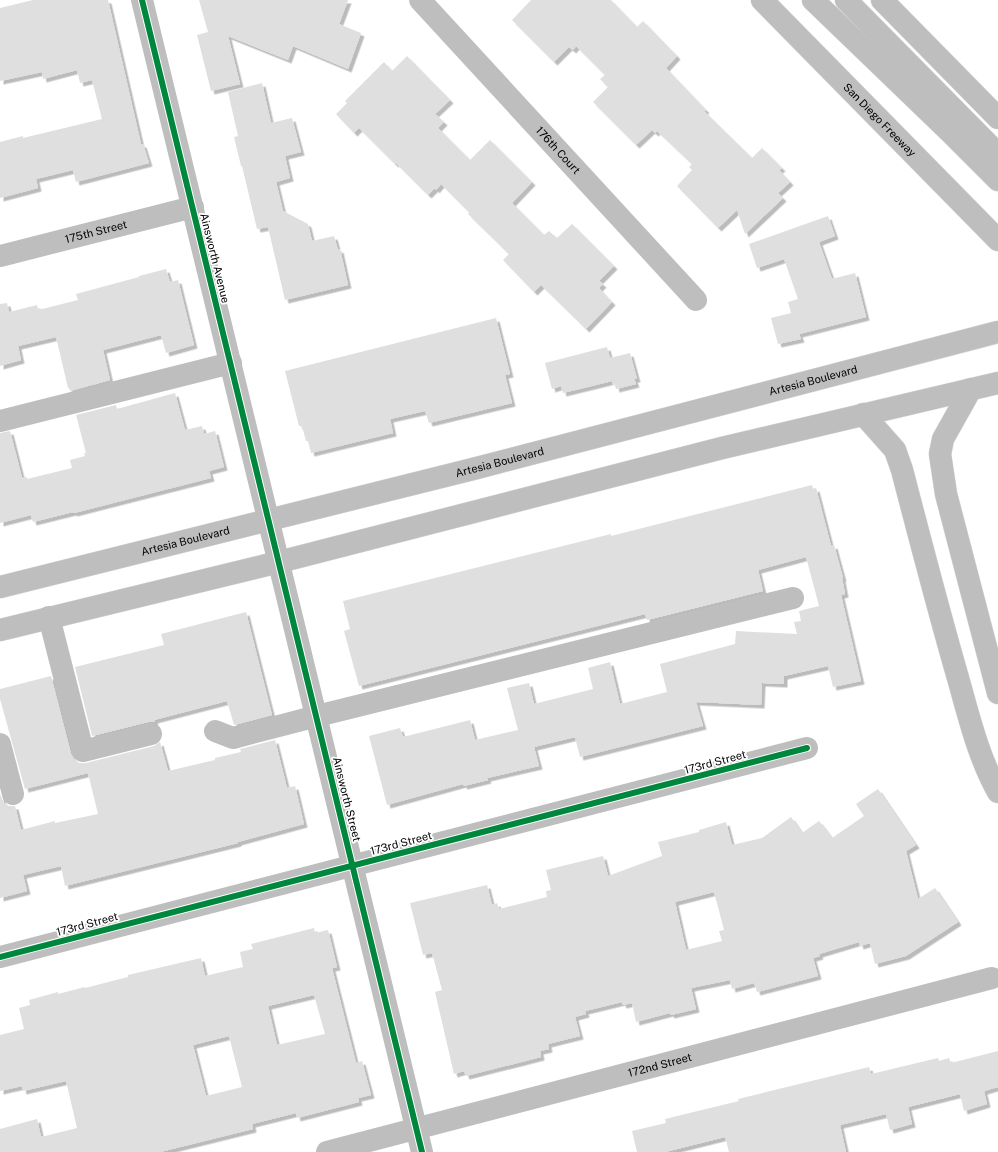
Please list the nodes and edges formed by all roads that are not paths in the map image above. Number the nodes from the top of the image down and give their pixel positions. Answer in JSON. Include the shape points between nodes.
{"nodes":[{"id":1,"x":142,"y":0,"type":"edge"},
{"id":2,"x":420,"y":0,"type":"edge"},
{"id":3,"x":762,"y":0,"type":"edge"},
{"id":4,"x":813,"y":0,"type":"edge"},
{"id":5,"x":846,"y":0,"type":"edge"},
{"id":6,"x":882,"y":0,"type":"edge"},
{"id":7,"x":998,"y":118,"type":"edge"},
{"id":8,"x":998,"y":154,"type":"edge"},
{"id":9,"x":998,"y":180,"type":"edge"},
{"id":10,"x":193,"y":207,"type":"junction"},
{"id":11,"x":998,"y":240,"type":"edge"},
{"id":12,"x":0,"y":256,"type":"edge"},
{"id":13,"x":696,"y":300,"type":"dead end"},
{"id":14,"x":998,"y":332,"type":"edge"},
{"id":15,"x":230,"y":362,"type":"junction"},
{"id":16,"x":998,"y":383,"type":"edge"},
{"id":17,"x":971,"y":389,"type":"junction"},
{"id":18,"x":863,"y":414,"type":"junction"},
{"id":19,"x":0,"y":421,"type":"edge"},
{"id":20,"x":269,"y":520,"type":"junction"},
{"id":21,"x":279,"y":562,"type":"junction"},
{"id":22,"x":0,"y":587,"type":"edge"},
{"id":23,"x":793,"y":598,"type":"dead end"},
{"id":24,"x":49,"y":617,"type":"junction"},
{"id":25,"x":0,"y":630,"type":"edge"},
{"id":26,"x":998,"y":692,"type":"edge"},
{"id":27,"x":317,"y":716,"type":"junction"},
{"id":28,"x":215,"y":732,"type":"dead end"},
{"id":29,"x":151,"y":734,"type":"dead end"},
{"id":30,"x":0,"y":744,"type":"edge"},
{"id":31,"x":807,"y":748,"type":"dead end"},
{"id":32,"x":998,"y":792,"type":"edge"},
{"id":33,"x":13,"y":794,"type":"dead end"},
{"id":34,"x":353,"y":866,"type":"junction"},
{"id":35,"x":0,"y":957,"type":"edge"},
{"id":36,"x":992,"y":978,"type":"dead end"},
{"id":37,"x":417,"y":1129,"type":"junction"},
{"id":38,"x":327,"y":1152,"type":"edge"},
{"id":39,"x":422,"y":1152,"type":"edge"}],
"edges":[{"from":1,"to":10,"type":"main road","name":"Ainsworth Avenue"},
{"from":2,"to":13,"type":"main road","name":"176th Court"},
{"from":3,"to":11,"type":"main road","name":"San Diego Freeway"},
{"from":4,"to":9,"type":"main road"},
{"from":5,"to":8,"type":"main road"},
{"from":6,"to":7,"type":"main road"},
{"from":10,"to":12,"type":"main road","name":"175th Street"},
{"from":10,"to":15,"type":"main road","name":"Ainsworth Avenue"},
{"from":14,"to":20,"type":"main road","name":"Artesia Boulevard"},
{"from":15,"to":19,"type":"main road"},
{"from":15,"to":20,"type":"main road","name":"Ainsworth Avenue"},
{"from":16,"to":17,"type":"main road"},
{"from":17,"to":18,"type":"main road"},
{"from":17,"to":26,"type":"main road","via":[[943,439],[940,454],[946,494]]},
{"from":18,"to":21,"type":"main road"},
{"from":18,"to":32,"type":"main road","via":[[895,450],[976,743]]},
{"from":20,"to":21,"type":"main road","name":"Ainsworth Street"},
{"from":20,"to":22,"type":"main road","name":"Artesia Boulevard"},
{"from":21,"to":24,"type":"main road"},
{"from":21,"to":27,"type":"main road","name":"Ainsworth Street"},
{"from":23,"to":27,"type":"main road"},
{"from":24,"to":25,"type":"main road"},
{"from":24,"to":29,"type":"main road","via":[[83,751]]},
{"from":27,"to":28,"type":"main road","via":[[234,738]]},
{"from":27,"to":34,"type":"main road","name":"Ainsworth Street"},
{"from":30,"to":33,"type":"main road"},
{"from":31,"to":34,"type":"main road","name":"173rd Street"},
{"from":34,"to":35,"type":"main road","name":"173rd Street"},
{"from":34,"to":37,"type":"main road","name":"Ainsworth Street"},
{"from":36,"to":37,"type":"main road","name":"172nd Street"},
{"from":37,"to":38,"type":"main road","name":"172nd Street"},
{"from":37,"to":39,"type":"main road","name":"Ainsworth Street"}]}
